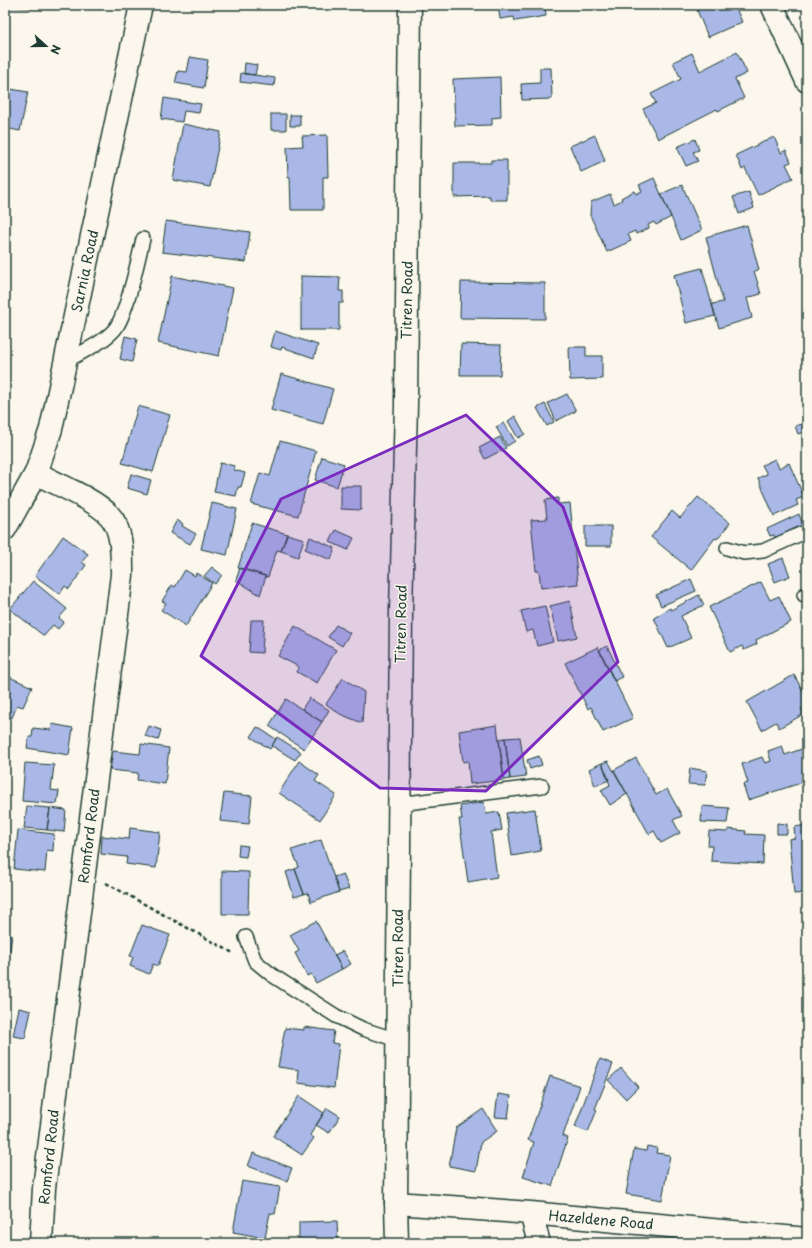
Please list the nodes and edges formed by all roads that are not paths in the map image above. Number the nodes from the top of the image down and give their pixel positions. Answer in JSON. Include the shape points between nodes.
{"nodes":[{"id":1,"x":141,"y":5,"type":"edge"},
{"id":2,"x":410,"y":5,"type":"edge"},
{"id":3,"x":772,"y":5,"type":"edge"},
{"id":4,"x":807,"y":81,"type":"edge"},
{"id":5,"x":143,"y":239,"type":"dead end"},
{"id":6,"x":66,"y":361,"type":"junction"},
{"id":7,"x":36,"y":473,"type":"junction"},
{"id":8,"x":5,"y":528,"type":"edge"},
{"id":9,"x":807,"y":531,"type":"edge"},
{"id":10,"x":727,"y":548,"type":"dead end"},
{"id":11,"x":542,"y":786,"type":"dead end"},
{"id":12,"x":399,"y":804,"type":"junction"},
{"id":13,"x":246,"y":936,"type":"dead end"},
{"id":14,"x":397,"y":1040,"type":"junction"},
{"id":15,"x":396,"y":1203,"type":"junction"},
{"id":16,"x":531,"y":1213,"type":"junction"},
{"id":17,"x":807,"y":1239,"type":"edge"},
{"id":18,"x":41,"y":1243,"type":"edge"},
{"id":19,"x":397,"y":1243,"type":"edge"},
{"id":20,"x":539,"y":1243,"type":"edge"}],
"edges":[{"from":1,"to":6,"type":"street","name":"Sarnia Road"},
{"from":2,"to":12,"type":"street","name":"Titren Road"},
{"from":3,"to":4,"type":"street"},
{"from":5,"to":6,"type":"lane","via":[[122,316],[115,329]]},
{"from":6,"to":7,"type":"street","name":"Sarnia Road","via":[[51,429]]},
{"from":7,"to":8,"type":"street","name":"Sarnia Road"},
{"from":7,"to":18,"type":"street","name":"Romford Road","via":[[110,515],[118,530],[122,551],[122,575],[44,1188]]},
{"from":9,"to":10,"type":"lane","via":[[763,551],[744,553]]},
{"from":11,"to":12,"type":"lane"},
{"from":12,"to":14,"type":"street","name":"Titren Road"},
{"from":13,"to":14,"type":"lane","via":[[255,961],[263,969],[336,1016]]},
{"from":14,"to":15,"type":"street","name":"Titren Road"},
{"from":15,"to":16,"type":"street","name":"Hazeldene Road"},
{"from":15,"to":19,"type":"street","name":"Titren Road"},
{"from":16,"to":17,"type":"street","name":"Hazeldene Road"},
{"from":16,"to":20,"type":"street"}]}
